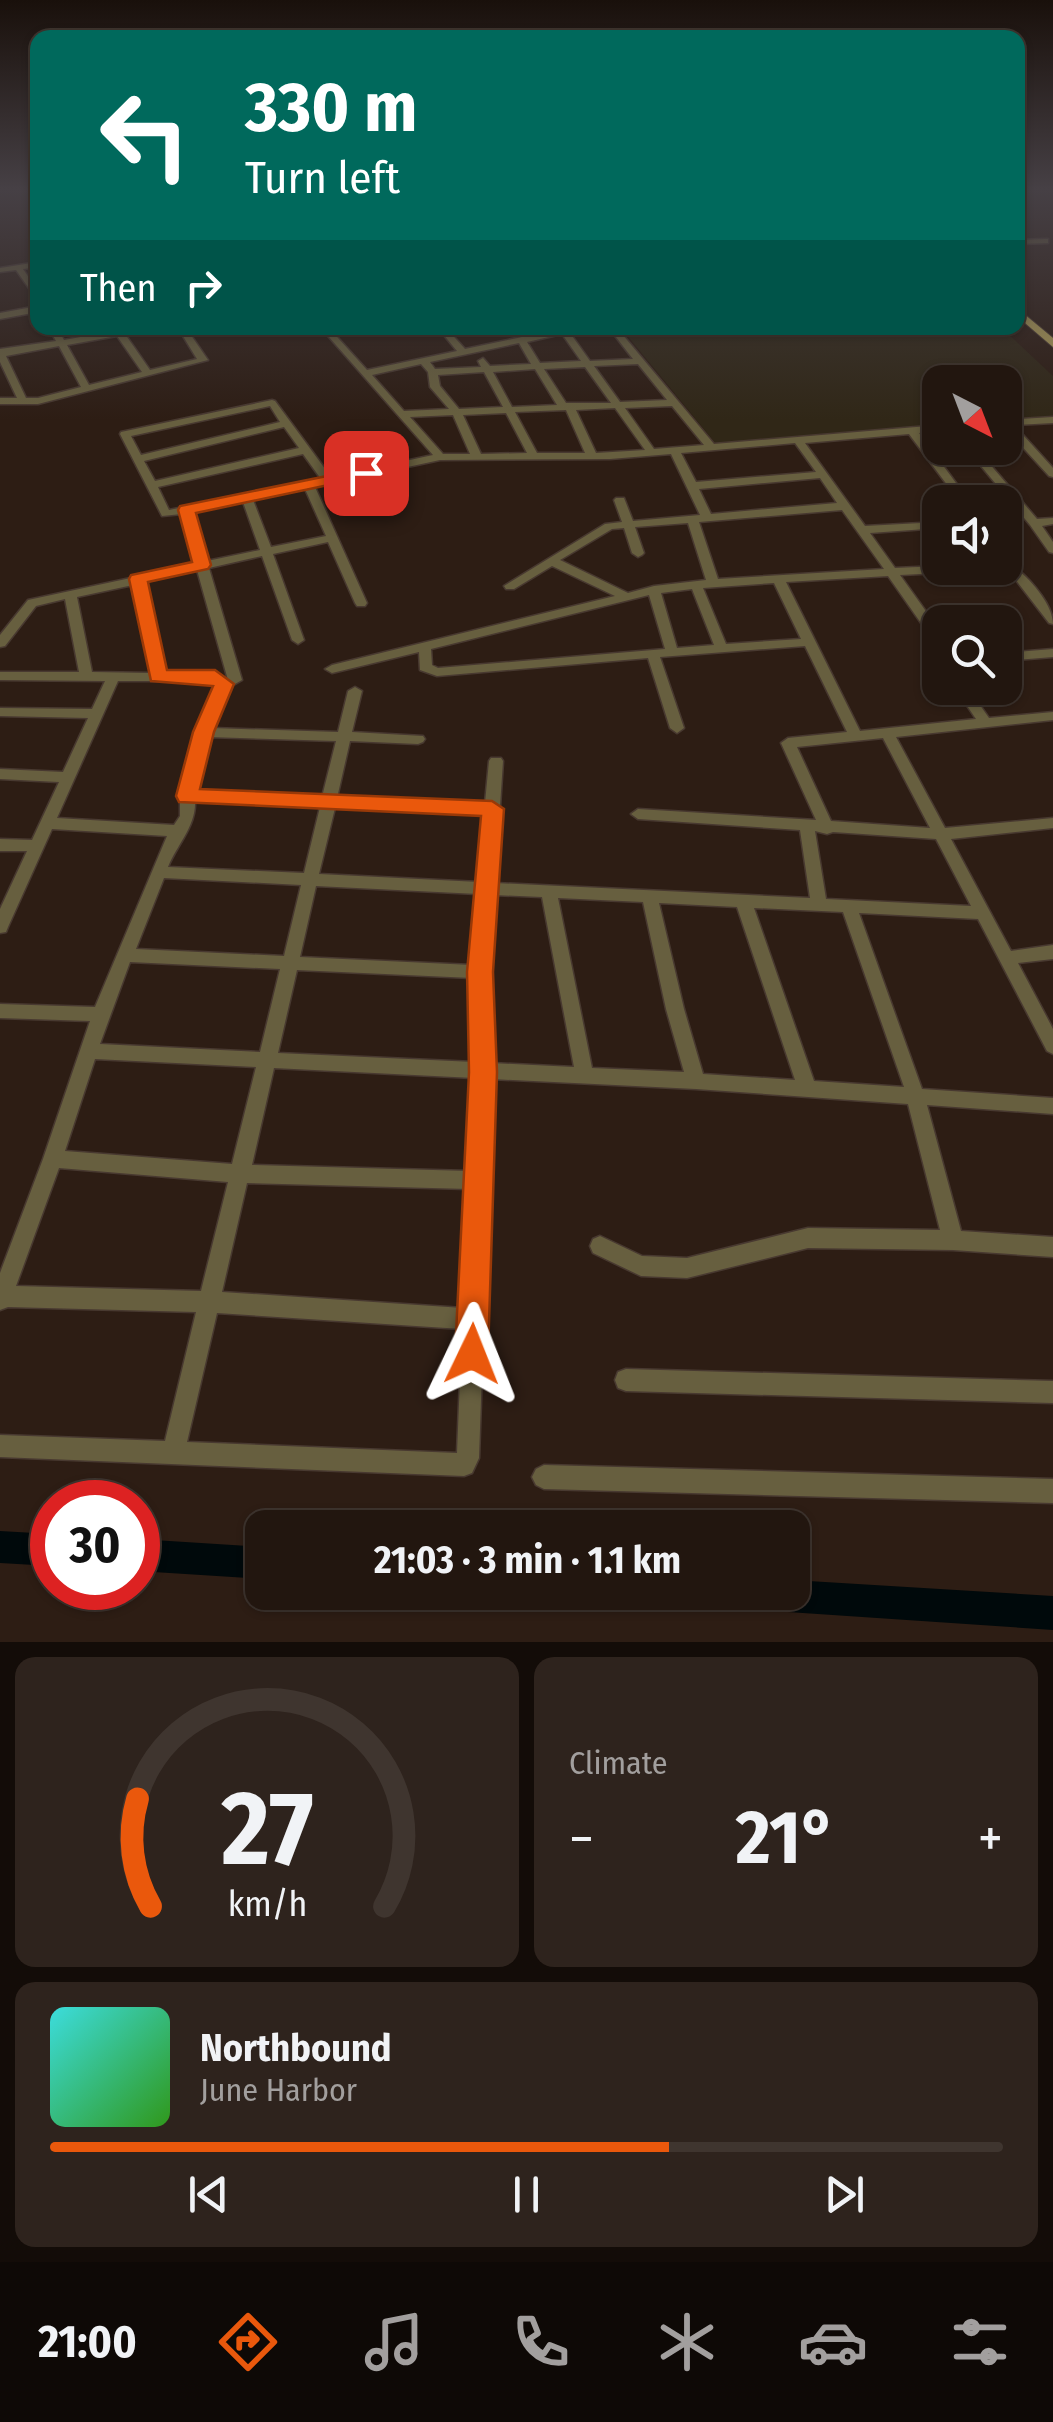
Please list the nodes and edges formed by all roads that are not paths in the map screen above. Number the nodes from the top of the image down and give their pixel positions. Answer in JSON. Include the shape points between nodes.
{"nodes":[{"id":1,"x":18,"y":267,"type":"joint"},
{"id":2,"x":0,"y":270,"type":"edge"},
{"id":3,"x":30,"y":287,"type":"edge"},
{"id":4,"x":1025,"y":307,"type":"edge"},
{"id":5,"x":30,"y":310,"type":"edge"},
{"id":6,"x":0,"y":316,"type":"edge"},
{"id":7,"x":1025,"y":318,"type":"edge"},
{"id":8,"x":1053,"y":333,"type":"edge"},
{"id":9,"x":58,"y":335,"type":"edge"},
{"id":10,"x":96,"y":335,"type":"edge"},
{"id":11,"x":121,"y":335,"type":"edge"},
{"id":12,"x":187,"y":335,"type":"edge"},
{"id":13,"x":330,"y":335,"type":"edge"},
{"id":14,"x":448,"y":335,"type":"edge"},
{"id":15,"x":545,"y":335,"type":"edge"},
{"id":16,"x":567,"y":335,"type":"edge"},
{"id":17,"x":619,"y":335,"type":"edge"},
{"id":18,"x":521,"y":340,"type":"junction"},
{"id":19,"x":62,"y":343,"type":"junction"},
{"id":20,"x":1053,"y":344,"type":"edge"},
{"id":21,"x":476,"y":350,"type":"junction"},
{"id":22,"x":463,"y":352,"type":"junction"},
{"id":23,"x":0,"y":353,"type":"edge"},
{"id":24,"x":424,"y":361,"type":"junction"},
{"id":25,"x":640,"y":361,"type":"junction"},
{"id":26,"x":588,"y":364,"type":"junction"},
{"id":27,"x":536,"y":366,"type":"junction"},
{"id":28,"x":488,"y":369,"type":"junction"},
{"id":29,"x":432,"y":372,"type":"junction"},
{"id":30,"x":147,"y":373,"type":"junction"},
{"id":31,"x":366,"y":374,"type":"junction"},
{"id":32,"x":86,"y":388,"type":"junction"},
{"id":33,"x":0,"y":401,"type":"edge"},
{"id":34,"x":23,"y":401,"type":"junction"},
{"id":35,"x":674,"y":403,"type":"junction"},
{"id":36,"x":616,"y":404,"type":"junction"},
{"id":37,"x":566,"y":405,"type":"junction"},
{"id":38,"x":509,"y":407,"type":"junction"},
{"id":39,"x":456,"y":411,"type":"junction"},
{"id":40,"x":403,"y":414,"type":"junction"},
{"id":41,"x":1053,"y":420,"type":"edge"},
{"id":42,"x":1022,"y":422,"type":"edge"},
{"id":43,"x":287,"y":423,"type":"junction"},
{"id":44,"x":922,"y":429,"type":"edge"},
{"id":45,"x":912,"y":430,"type":"junction"},
{"id":46,"x":798,"y":440,"type":"junction"},
{"id":47,"x":1022,"y":440,"type":"edge"},
{"id":48,"x":712,"y":447,"type":"junction"},
{"id":49,"x":306,"y":450,"type":"junction"},
{"id":50,"x":675,"y":451,"type":"junction"},
{"id":51,"x":652,"y":453,"type":"junction"},
{"id":52,"x":476,"y":455,"type":"junction"},
{"id":53,"x":533,"y":455,"type":"junction"},
{"id":54,"x":592,"y":456,"type":"junction"},
{"id":55,"x":440,"y":457,"type":"junction"},
{"id":56,"x":138,"y":458,"type":"junction"},
{"id":57,"x":985,"y":465,"type":"edge"},
{"id":58,"x":1053,"y":474,"type":"edge"},
{"id":59,"x":822,"y":476,"type":"junction"},
{"id":60,"x":328,"y":481,"type":"junction"},
{"id":61,"x":309,"y":485,"type":"junction"},
{"id":62,"x":952,"y":485,"type":"edge"},
{"id":63,"x":152,"y":486,"type":"junction"},
{"id":64,"x":690,"y":486,"type":"junction"},
{"id":65,"x":247,"y":497,"type":"junction"},
{"id":66,"x":620,"y":500,"type":"dead end"},
{"id":67,"x":845,"y":506,"type":"junction"},
{"id":68,"x":186,"y":510,"type":"junction"},
{"id":69,"x":700,"y":518,"type":"junction"},
{"id":70,"x":1053,"y":521,"type":"edge"},
{"id":71,"x":1034,"y":523,"type":"junction"},
{"id":72,"x":628,"y":524,"type":"junction"},
{"id":73,"x":922,"y":526,"type":"edge"},
{"id":74,"x":863,"y":530,"type":"junction"},
{"id":75,"x":330,"y":538,"type":"junction"},
{"id":76,"x":1053,"y":550,"type":"edge"},
{"id":77,"x":265,"y":551,"type":"junction"},
{"id":78,"x":638,"y":553,"type":"dead end"},
{"id":79,"x":552,"y":560,"type":"junction"},
{"id":80,"x":202,"y":565,"type":"junction"},
{"id":81,"x":922,"y":570,"type":"edge"},
{"id":82,"x":894,"y":571,"type":"junction"},
{"id":83,"x":138,"y":579,"type":"junction"},
{"id":84,"x":780,"y":581,"type":"junction"},
{"id":85,"x":713,"y":582,"type":"junction"},
{"id":86,"x":1022,"y":582,"type":"edge"},
{"id":87,"x":696,"y":585,"type":"junction"},
{"id":88,"x":510,"y":586,"type":"dead end"},
{"id":89,"x":654,"y":590,"type":"junction"},
{"id":90,"x":70,"y":594,"type":"junction"},
{"id":91,"x":628,"y":597,"type":"junction"},
{"id":92,"x":361,"y":602,"type":"dead end"},
{"id":93,"x":922,"y":617,"type":"edge"},
{"id":94,"x":1053,"y":620,"type":"edge"},
{"id":95,"x":298,"y":640,"type":"dead end"},
{"id":96,"x":810,"y":642,"type":"junction"},
{"id":97,"x":0,"y":643,"type":"edge"},
{"id":98,"x":426,"y":646,"type":"junction"},
{"id":99,"x":722,"y":649,"type":"junction"},
{"id":100,"x":672,"y":652,"type":"junction"},
{"id":101,"x":1053,"y":653,"type":"edge"},
{"id":102,"x":653,"y":654,"type":"junction"},
{"id":103,"x":1022,"y":656,"type":"edge"},
{"id":104,"x":332,"y":669,"type":"dead end"},
{"id":105,"x":0,"y":676,"type":"edge"},
{"id":106,"x":86,"y":676,"type":"junction"},
{"id":107,"x":114,"y":676,"type":"junction"},
{"id":108,"x":158,"y":676,"type":"junction"},
{"id":109,"x":235,"y":680,"type":"dead end"},
{"id":110,"x":356,"y":691,"type":"dead end"},
{"id":111,"x":972,"y":705,"type":"edge"},
{"id":112,"x":0,"y":712,"type":"edge"},
{"id":113,"x":98,"y":714,"type":"junction"},
{"id":114,"x":1053,"y":716,"type":"edge"},
{"id":115,"x":984,"y":722,"type":"junction"},
{"id":116,"x":677,"y":728,"type":"dead end"},
{"id":117,"x":203,"y":732,"type":"junction"},
{"id":118,"x":887,"y":732,"type":"junction"},
{"id":119,"x":344,"y":736,"type":"junction"},
{"id":120,"x":855,"y":736,"type":"junction"},
{"id":121,"x":418,"y":739,"type":"dead end"},
{"id":122,"x":496,"y":761,"type":"dead end"},
{"id":123,"x":0,"y":774,"type":"edge"},
{"id":124,"x":70,"y":776,"type":"junction"},
{"id":125,"x":187,"y":796,"type":"junction"},
{"id":126,"x":330,"y":804,"type":"junction"},
{"id":127,"x":492,"y":809,"type":"junction"},
{"id":128,"x":638,"y":814,"type":"dead end"},
{"id":129,"x":49,"y":823,"type":"junction"},
{"id":130,"x":1053,"y":823,"type":"edge"},
{"id":131,"x":807,"y":828,"type":"junction"},
{"id":132,"x":827,"y":829,"type":"junction"},
{"id":133,"x":179,"y":831,"type":"junction"},
{"id":134,"x":941,"y":834,"type":"junction"},
{"id":135,"x":0,"y":845,"type":"edge"},
{"id":136,"x":37,"y":846,"type":"junction"},
{"id":137,"x":158,"y":872,"type":"junction"},
{"id":138,"x":312,"y":877,"type":"junction"},
{"id":139,"x":487,"y":886,"type":"junction"},
{"id":140,"x":549,"y":891,"type":"junction"},
{"id":141,"x":650,"y":899,"type":"junction"},
{"id":142,"x":744,"y":903,"type":"junction"},
{"id":143,"x":819,"y":906,"type":"junction"},
{"id":144,"x":849,"y":907,"type":"junction"},
{"id":145,"x":983,"y":913,"type":"junction"},
{"id":146,"x":1,"y":924,"type":"edge"},
{"id":147,"x":1053,"y":952,"type":"edge"},
{"id":148,"x":125,"y":955,"type":"junction"},
{"id":149,"x":1007,"y":958,"type":"junction"},
{"id":150,"x":292,"y":961,"type":"junction"},
{"id":151,"x":480,"y":972,"type":"junction"},
{"id":152,"x":0,"y":1011,"type":"edge"},
{"id":153,"x":101,"y":1014,"type":"junction"},
{"id":154,"x":1053,"y":1046,"type":"edge"},
{"id":155,"x":89,"y":1051,"type":"junction"},
{"id":156,"x":267,"y":1062,"type":"junction"},
{"id":157,"x":483,"y":1072,"type":"junction"},
{"id":158,"x":585,"y":1076,"type":"junction"},
{"id":159,"x":696,"y":1081,"type":"junction"},
{"id":160,"x":808,"y":1088,"type":"junction"},
{"id":161,"x":914,"y":1094,"type":"junction"},
{"id":162,"x":1053,"y":1106,"type":"edge"},
{"id":163,"x":53,"y":1160,"type":"junction"},
{"id":164,"x":240,"y":1174,"type":"junction"},
{"id":165,"x":477,"y":1180,"type":"junction"},
{"id":166,"x":953,"y":1240,"type":"junction"},
{"id":167,"x":600,"y":1246,"type":"dead end"},
{"id":168,"x":1053,"y":1246,"type":"edge"},
{"id":169,"x":1,"y":1298,"type":"edge"},
{"id":170,"x":207,"y":1302,"type":"junction"},
{"id":171,"x":473,"y":1319,"type":"junction"},
{"id":172,"x":626,"y":1380,"type":"dead end"},
{"id":173,"x":1053,"y":1392,"type":"edge"},
{"id":174,"x":0,"y":1446,"type":"edge"},
{"id":175,"x":174,"y":1450,"type":"junction"},
{"id":176,"x":544,"y":1476,"type":"dead end"},
{"id":177,"x":1053,"y":1491,"type":"edge"}],
"edges":[{"from":1,"to":2,"type":"street"},
{"from":1,"to":3,"type":"street"},
{"from":4,"to":8,"type":"main road"},
{"from":5,"to":6,"type":"street"},
{"from":7,"to":20,"type":"main road"},
{"from":9,"to":19,"type":"street"},
{"from":10,"to":19,"type":"street"},
{"from":11,"to":30,"type":"street"},
{"from":12,"to":30,"type":"street","via":[[204,359]]},
{"from":13,"to":31,"type":"street"},
{"from":14,"to":22,"type":"street"},
{"from":15,"to":18,"type":"street"},
{"from":16,"to":26,"type":"street"},
{"from":17,"to":25,"type":"street"},
{"from":18,"to":21,"type":"street"},
{"from":18,"to":27,"type":"street"},
{"from":19,"to":23,"type":"street"},
{"from":19,"to":32,"type":"street"},
{"from":21,"to":22,"type":"street"},
{"from":21,"to":28,"type":"street"},
{"from":22,"to":24,"type":"street"},
{"from":23,"to":34,"type":"street"},
{"from":24,"to":29,"type":"street"},
{"from":24,"to":31,"type":"street"},
{"from":25,"to":26,"type":"street"},
{"from":25,"to":35,"type":"street"},
{"from":26,"to":27,"type":"street"},
{"from":26,"to":36,"type":"street"},
{"from":27,"to":28,"type":"street"},
{"from":27,"to":37,"type":"street"},
{"from":28,"to":29,"type":"street"},
{"from":28,"to":38,"type":"street"},
{"from":29,"to":39,"type":"street"},
{"from":30,"to":32,"type":"street"},
{"from":31,"to":40,"type":"street"},
{"from":32,"to":34,"type":"street"},
{"from":33,"to":34,"type":"street"},
{"from":35,"to":36,"type":"street"},
{"from":35,"to":48,"type":"street"},
{"from":36,"to":37,"type":"street"},
{"from":36,"to":51,"type":"street"},
{"from":37,"to":38,"type":"street"},
{"from":37,"to":54,"type":"street"},
{"from":38,"to":39,"type":"street"},
{"from":38,"to":53,"type":"street"},
{"from":39,"to":40,"type":"street"},
{"from":39,"to":52,"type":"street"},
{"from":40,"to":55,"type":"street"},
{"from":41,"to":42,"type":"street"},
{"from":43,"to":49,"type":"street"},
{"from":43,"to":56,"type":"street"},
{"from":43,"to":56,"type":"street","via":[[272,404],[126,434]]},
{"from":44,"to":45,"type":"street"},
{"from":45,"to":46,"type":"street"},
{"from":45,"to":62,"type":"street"},
{"from":46,"to":48,"type":"street"},
{"from":46,"to":59,"type":"street"},
{"from":47,"to":58,"type":"street"},
{"from":48,"to":50,"type":"street"},
{"from":49,"to":60,"type":"street"},
{"from":49,"to":63,"type":"street"},
{"from":50,"to":51,"type":"street"},
{"from":50,"to":64,"type":"street"},
{"from":51,"to":54,"type":"street"},
{"from":52,"to":53,"type":"street"},
{"from":52,"to":55,"type":"street"},
{"from":53,"to":54,"type":"street"},
{"from":55,"to":60,"type":"street"},
{"from":56,"to":63,"type":"street"},
{"from":57,"to":71,"type":"street"},
{"from":59,"to":64,"type":"street"},
{"from":59,"to":67,"type":"street"},
{"from":60,"to":61,"type":"street"},
{"from":61,"to":65,"type":"street"},
{"from":61,"to":75,"type":"street"},
{"from":63,"to":68,"type":"street","via":[[166,514]]},
{"from":64,"to":69,"type":"street"},
{"from":65,"to":68,"type":"street"},
{"from":65,"to":77,"type":"street"},
{"from":66,"to":72,"type":"street"},
{"from":67,"to":69,"type":"street"},
{"from":67,"to":74,"type":"street"},
{"from":68,"to":80,"type":"street"},
{"from":69,"to":72,"type":"street"},
{"from":69,"to":85,"type":"street"},
{"from":70,"to":71,"type":"street"},
{"from":71,"to":76,"type":"street"},
{"from":72,"to":78,"type":"street"},
{"from":72,"to":79,"type":"street","via":[[608,526]]},
{"from":73,"to":74,"type":"street"},
{"from":74,"to":82,"type":"street"},
{"from":75,"to":77,"type":"street"},
{"from":75,"to":92,"type":"street"},
{"from":77,"to":80,"type":"street"},
{"from":77,"to":95,"type":"street"},
{"from":79,"to":88,"type":"street"},
{"from":79,"to":91,"type":"street"},
{"from":80,"to":83,"type":"street"},
{"from":80,"to":109,"type":"street"},
{"from":81,"to":82,"type":"street"},
{"from":82,"to":84,"type":"street"},
{"from":82,"to":93,"type":"street"},
{"from":83,"to":90,"type":"street"},
{"from":83,"to":108,"type":"street"},
{"from":84,"to":85,"type":"street"},
{"from":84,"to":96,"type":"street"},
{"from":85,"to":87,"type":"street"},
{"from":86,"to":94,"type":"street"},
{"from":87,"to":89,"type":"street"},
{"from":87,"to":99,"type":"street"},
{"from":89,"to":91,"type":"street"},
{"from":89,"to":100,"type":"street"},
{"from":90,"to":97,"type":"street","via":[[32,602]]},
{"from":90,"to":106,"type":"street"},
{"from":91,"to":98,"type":"street"},
{"from":96,"to":99,"type":"street"},
{"from":96,"to":120,"type":"street"},
{"from":98,"to":102,"type":"street","via":[[426,666],[437,672]]},
{"from":98,"to":104,"type":"street"},
{"from":99,"to":100,"type":"street"},
{"from":100,"to":102,"type":"street"},
{"from":101,"to":103,"type":"street"},
{"from":102,"to":116,"type":"street"},
{"from":105,"to":106,"type":"street"},
{"from":106,"to":107,"type":"street"},
{"from":107,"to":108,"type":"street"},
{"from":107,"to":113,"type":"street"},
{"from":108,"to":117,"type":"street","via":[[222,680]]},
{"from":110,"to":119,"type":"street"},
{"from":111,"to":115,"type":"street"},
{"from":112,"to":113,"type":"street"},
{"from":113,"to":124,"type":"street"},
{"from":114,"to":115,"type":"street"},
{"from":115,"to":118,"type":"street"},
{"from":117,"to":119,"type":"street"},
{"from":117,"to":125,"type":"street"},
{"from":118,"to":120,"type":"street"},
{"from":118,"to":134,"type":"street"},
{"from":119,"to":121,"type":"street"},
{"from":119,"to":126,"type":"street"},
{"from":120,"to":132,"type":"street","via":[[788,743]]},
{"from":122,"to":127,"type":"street"},
{"from":123,"to":124,"type":"street"},
{"from":124,"to":129,"type":"street"},
{"from":125,"to":126,"type":"street"},
{"from":125,"to":133,"type":"street","via":[[188,817]]},
{"from":126,"to":127,"type":"street"},
{"from":126,"to":138,"type":"street"},
{"from":127,"to":139,"type":"street"},
{"from":128,"to":131,"type":"street"},
{"from":129,"to":133,"type":"street"},
{"from":129,"to":136,"type":"street"},
{"from":130,"to":134,"type":"street"},
{"from":131,"to":132,"type":"street"},
{"from":131,"to":143,"type":"street"},
{"from":132,"to":134,"type":"street"},
{"from":133,"to":137,"type":"street"},
{"from":134,"to":145,"type":"street"},
{"from":135,"to":136,"type":"street"},
{"from":136,"to":146,"type":"street"},
{"from":137,"to":138,"type":"street"},
{"from":137,"to":148,"type":"street"},
{"from":138,"to":139,"type":"street"},
{"from":138,"to":150,"type":"street"},
{"from":139,"to":140,"type":"street"},
{"from":139,"to":151,"type":"street"},
{"from":140,"to":141,"type":"street"},
{"from":140,"to":158,"type":"street"},
{"from":141,"to":142,"type":"street"},
{"from":141,"to":159,"type":"street"},
{"from":142,"to":143,"type":"street"},
{"from":142,"to":160,"type":"street"},
{"from":143,"to":144,"type":"street"},
{"from":144,"to":145,"type":"street"},
{"from":144,"to":161,"type":"street"},
{"from":145,"to":149,"type":"street"},
{"from":147,"to":149,"type":"street"},
{"from":148,"to":150,"type":"street"},
{"from":148,"to":153,"type":"street"},
{"from":149,"to":154,"type":"street"},
{"from":150,"to":151,"type":"street"},
{"from":150,"to":156,"type":"street"},
{"from":151,"to":157,"type":"street"},
{"from":152,"to":153,"type":"street"},
{"from":153,"to":155,"type":"street"},
{"from":155,"to":156,"type":"street"},
{"from":155,"to":163,"type":"street"},
{"from":156,"to":157,"type":"street"},
{"from":156,"to":164,"type":"street"},
{"from":157,"to":158,"type":"street"},
{"from":157,"to":165,"type":"street"},
{"from":158,"to":159,"type":"street"},
{"from":159,"to":160,"type":"street"},
{"from":160,"to":161,"type":"street"},
{"from":161,"to":162,"type":"street"},
{"from":161,"to":166,"type":"street"},
{"from":163,"to":164,"type":"street"},
{"from":163,"to":169,"type":"street"},
{"from":164,"to":165,"type":"street"},
{"from":164,"to":170,"type":"street"},
{"from":165,"to":171,"type":"street"},
{"from":166,"to":167,"type":"street","via":[[808,1238],[688,1268],[641,1266]]},
{"from":166,"to":168,"type":"street"},
{"from":169,"to":170,"type":"street"},
{"from":170,"to":171,"type":"street"},
{"from":170,"to":175,"type":"street"},
{"from":171,"to":175,"type":"street","via":[[464,1464]]},
{"from":172,"to":173,"type":"street"},
{"from":174,"to":175,"type":"street"},
{"from":176,"to":177,"type":"street"}]}
